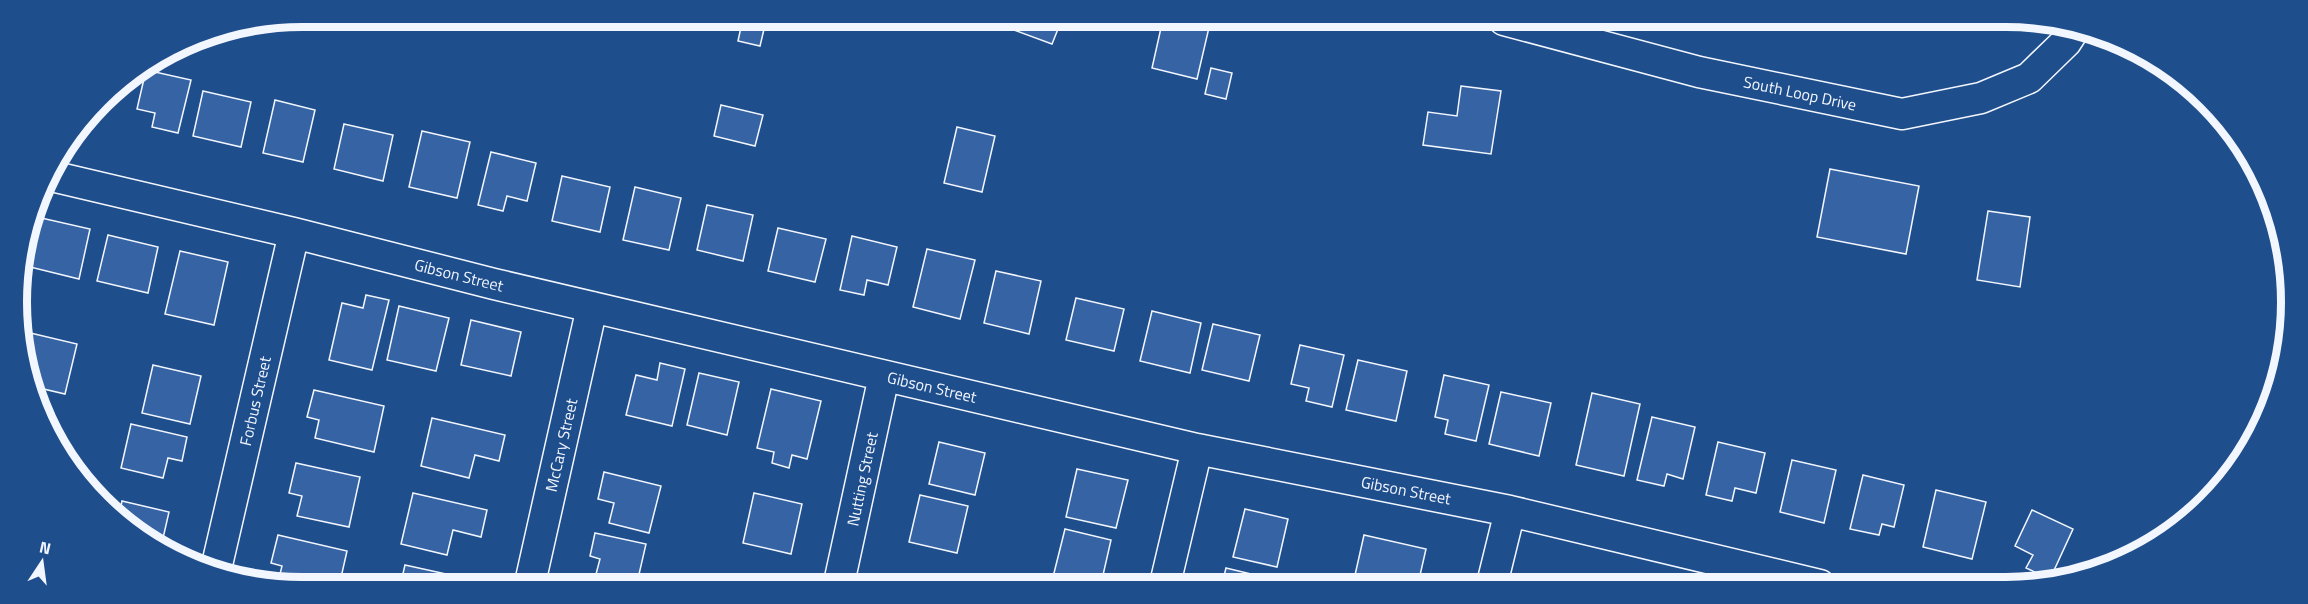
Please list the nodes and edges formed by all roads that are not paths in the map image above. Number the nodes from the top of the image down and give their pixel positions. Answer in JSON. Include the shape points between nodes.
{"nodes":[{"id":1,"x":1530,"y":27,"type":"edge"},
{"id":2,"x":2071,"y":35,"type":"edge"},
{"id":3,"x":57,"y":177,"type":"edge"},
{"id":4,"x":294,"y":233,"type":"junction"},
{"id":5,"x":592,"y":307,"type":"junction"},
{"id":6,"x":884,"y":376,"type":"junction"},
{"id":7,"x":1197,"y":449,"type":"junction"},
{"id":8,"x":1510,"y":511,"type":"junction"},
{"id":9,"x":217,"y":563,"type":"edge"},
{"id":10,"x":531,"y":577,"type":"edge"},
{"id":11,"x":840,"y":577,"type":"edge"},
{"id":12,"x":1167,"y":577,"type":"edge"},
{"id":13,"x":1494,"y":577,"type":"edge"},
{"id":14,"x":1786,"y":577,"type":"edge"}],
"edges":[{"from":1,"to":2,"type":"street","name":"South Loop Drive","via":[[1699,72],[1902,114],[1981,98],[2029,78]]},
{"from":3,"to":4,"type":"street","name":"Gibson Street"},
{"from":4,"to":5,"type":"street","name":"Gibson Street"},
{"from":4,"to":9,"type":"street","name":"Forbus Street"},
{"from":5,"to":6,"type":"street","name":"Gibson Street"},
{"from":5,"to":10,"type":"street","name":"McCary Street"},
{"from":6,"to":7,"type":"street","name":"Gibson Street"},
{"from":6,"to":11,"type":"street","name":"Nutting Street"},
{"from":7,"to":8,"type":"street","name":"Gibson Street"},
{"from":7,"to":12,"type":"street"},
{"from":8,"to":13,"type":"street"},
{"from":8,"to":14,"type":"street","name":"Gibson Street"}]}
